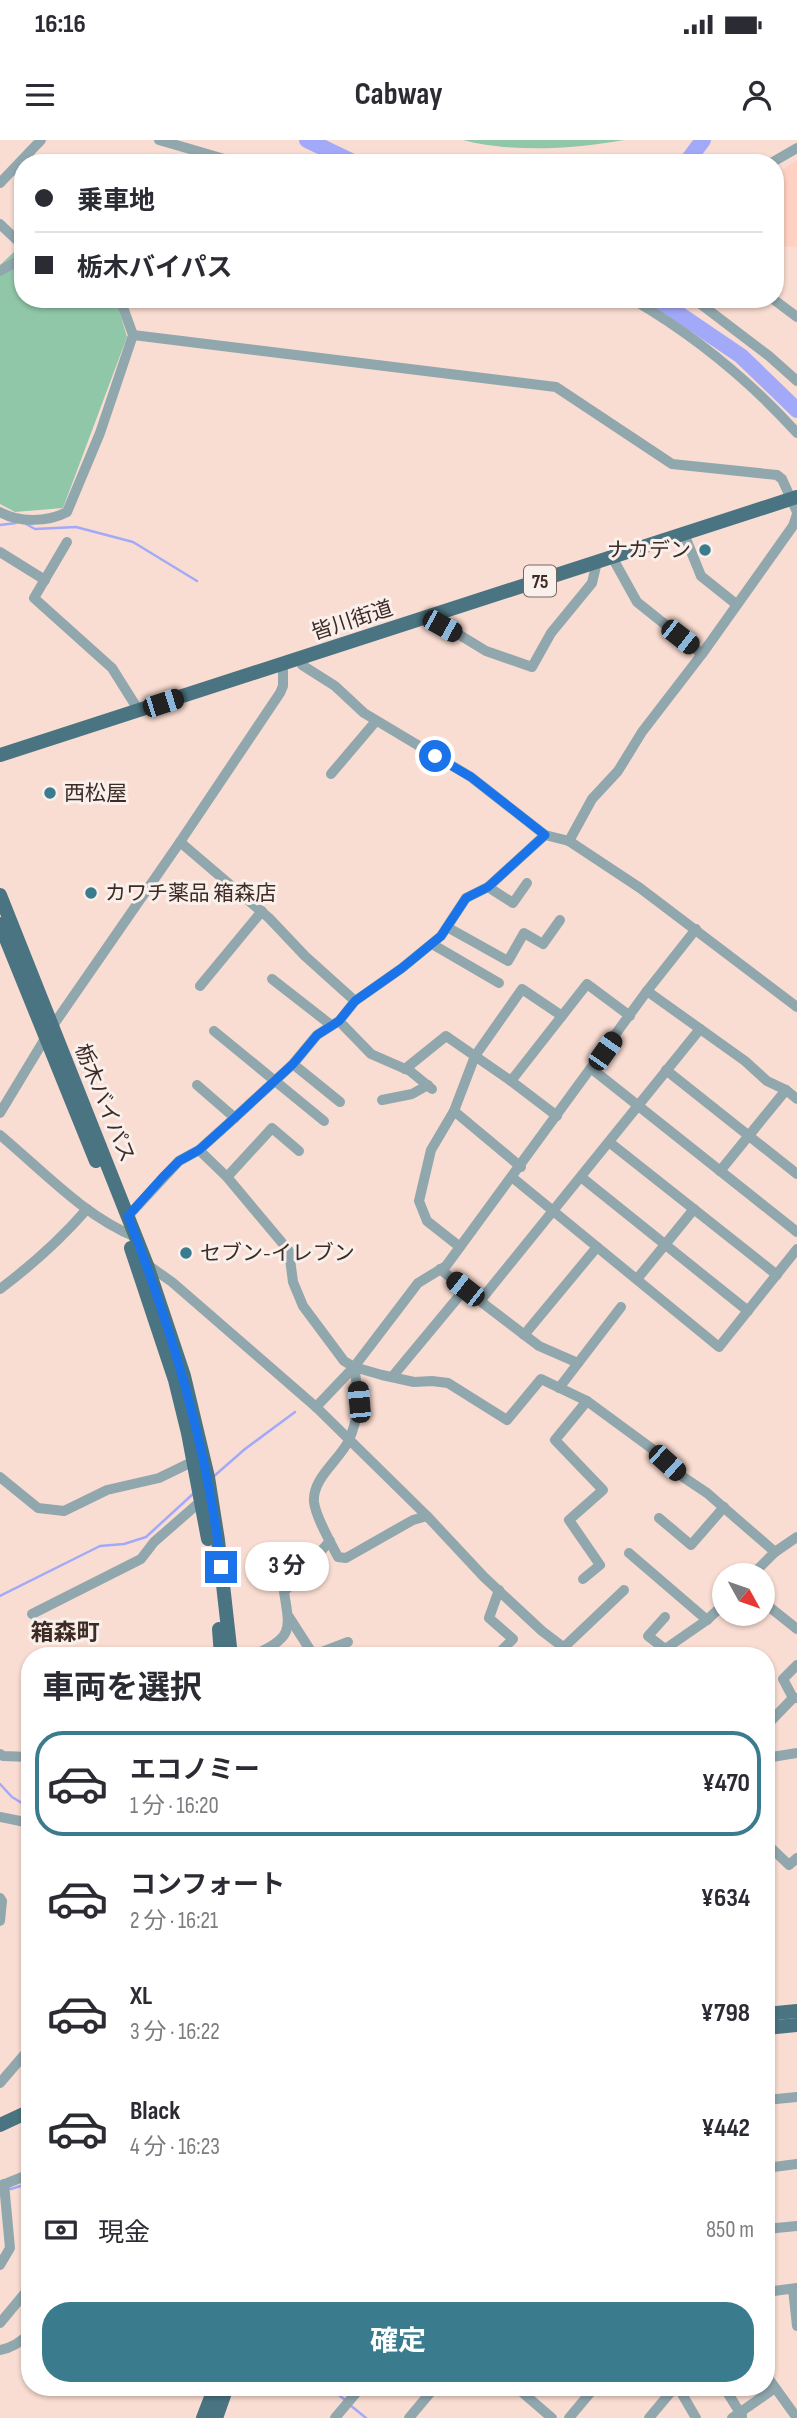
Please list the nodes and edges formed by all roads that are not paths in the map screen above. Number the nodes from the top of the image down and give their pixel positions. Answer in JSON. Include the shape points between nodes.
{"nodes":[{"id":1,"x":41,"y":140,"type":"edge"},
{"id":2,"x":159,"y":140,"type":"edge"},
{"id":3,"x":28,"y":154,"type":"edge"},
{"id":4,"x":207,"y":154,"type":"edge"},
{"id":5,"x":14,"y":168,"type":"edge"},
{"id":6,"x":0,"y":183,"type":"edge"},
{"id":7,"x":0,"y":224,"type":"edge"},
{"id":8,"x":14,"y":237,"type":"edge"},
{"id":9,"x":123,"y":308,"type":"edge"},
{"id":10,"x":646,"y":308,"type":"edge"},
{"id":11,"x":706,"y":308,"type":"edge"},
{"id":12,"x":133,"y":335,"type":"junction"},
{"id":13,"x":797,"y":381,"type":"edge"},
{"id":14,"x":797,"y":433,"type":"edge"},
{"id":15,"x":796,"y":506,"type":"edge"},
{"id":16,"x":0,"y":512,"type":"edge"},
{"id":17,"x":684,"y":534,"type":"junction"},
{"id":18,"x":67,"y":541,"type":"dead end"},
{"id":19,"x":0,"y":552,"type":"edge"},
{"id":20,"x":612,"y":557,"type":"junction"},
{"id":21,"x":597,"y":562,"type":"junction"},
{"id":22,"x":45,"y":580,"type":"junction"},
{"id":23,"x":736,"y":604,"type":"junction"},
{"id":24,"x":430,"y":617,"type":"junction"},
{"id":25,"x":702,"y":654,"type":"junction"},
{"id":26,"x":300,"y":659,"type":"junction"},
{"id":27,"x":283,"y":664,"type":"junction"},
{"id":28,"x":139,"y":710,"type":"junction"},
{"id":29,"x":376,"y":721,"type":"junction"},
{"id":30,"x":0,"y":755,"type":"edge"},
{"id":31,"x":331,"y":774,"type":"dead end"},
{"id":32,"x":545,"y":835,"type":"junction"},
{"id":33,"x":569,"y":841,"type":"junction"},
{"id":34,"x":180,"y":842,"type":"junction"},
{"id":35,"x":527,"y":883,"type":"dead end"},
{"id":36,"x":488,"y":887,"type":"junction"},
{"id":37,"x":0,"y":895,"type":"edge"},
{"id":38,"x":262,"y":911,"type":"junction"},
{"id":39,"x":560,"y":920,"type":"dead end"},
{"id":40,"x":0,"y":924,"type":"edge"},
{"id":41,"x":447,"y":927,"type":"junction"},
{"id":42,"x":696,"y":929,"type":"junction"},
{"id":43,"x":432,"y":944,"type":"junction"},
{"id":44,"x":272,"y":979,"type":"dead end"},
{"id":45,"x":499,"y":983,"type":"dead end"},
{"id":46,"x":200,"y":986,"type":"dead end"},
{"id":47,"x":648,"y":991,"type":"junction"},
{"id":48,"x":355,"y":1001,"type":"junction"},
{"id":49,"x":797,"y":1007,"type":"edge"},
{"id":50,"x":562,"y":1016,"type":"junction"},
{"id":51,"x":630,"y":1016,"type":"junction"},
{"id":52,"x":335,"y":1023,"type":"junction"},
{"id":53,"x":700,"y":1029,"type":"junction"},
{"id":54,"x":214,"y":1031,"type":"dead end"},
{"id":55,"x":48,"y":1032,"type":"junction"},
{"id":56,"x":474,"y":1056,"type":"junction"},
{"id":57,"x":293,"y":1064,"type":"junction"},
{"id":58,"x":405,"y":1069,"type":"junction"},
{"id":59,"x":592,"y":1069,"type":"junction"},
{"id":60,"x":666,"y":1070,"type":"junction"},
{"id":61,"x":274,"y":1080,"type":"junction"},
{"id":62,"x":511,"y":1081,"type":"junction"},
{"id":63,"x":197,"y":1085,"type":"dead end"},
{"id":64,"x":786,"y":1090,"type":"junction"},
{"id":65,"x":797,"y":1099,"type":"edge"},
{"id":66,"x":382,"y":1100,"type":"dead end"},
{"id":67,"x":340,"y":1102,"type":"dead end"},
{"id":68,"x":637,"y":1106,"type":"junction"},
{"id":69,"x":454,"y":1111,"type":"junction"},
{"id":70,"x":0,"y":1113,"type":"edge"},
{"id":71,"x":557,"y":1116,"type":"junction"},
{"id":72,"x":235,"y":1118,"type":"junction"},
{"id":73,"x":324,"y":1121,"type":"dead end"},
{"id":74,"x":0,"y":1135,"type":"edge"},
{"id":75,"x":748,"y":1136,"type":"junction"},
{"id":76,"x":609,"y":1142,"type":"junction"},
{"id":77,"x":199,"y":1150,"type":"junction"},
{"id":78,"x":299,"y":1151,"type":"dead end"},
{"id":79,"x":521,"y":1167,"type":"junction"},
{"id":80,"x":720,"y":1171,"type":"junction"},
{"id":81,"x":797,"y":1174,"type":"edge"},
{"id":82,"x":227,"y":1177,"type":"junction"},
{"id":83,"x":581,"y":1177,"type":"junction"},
{"id":84,"x":513,"y":1178,"type":"junction"},
{"id":85,"x":88,"y":1209,"type":"junction"},
{"id":86,"x":694,"y":1209,"type":"junction"},
{"id":87,"x":554,"y":1211,"type":"junction"},
{"id":88,"x":128,"y":1216,"type":"junction"},
{"id":89,"x":797,"y":1231,"type":"edge"},
{"id":90,"x":130,"y":1235,"type":"junction"},
{"id":91,"x":665,"y":1245,"type":"junction"},
{"id":92,"x":460,"y":1247,"type":"junction"},
{"id":93,"x":597,"y":1247,"type":"junction"},
{"id":94,"x":797,"y":1249,"type":"edge"},
{"id":95,"x":132,"y":1252,"type":"junction"},
{"id":96,"x":147,"y":1265,"type":"junction"},
{"id":97,"x":440,"y":1269,"type":"junction"},
{"id":98,"x":777,"y":1275,"type":"junction"},
{"id":99,"x":636,"y":1279,"type":"junction"},
{"id":100,"x":0,"y":1289,"type":"edge"},
{"id":101,"x":465,"y":1289,"type":"junction"},
{"id":102,"x":480,"y":1301,"type":"junction"},
{"id":103,"x":621,"y":1307,"type":"dead end"},
{"id":104,"x":748,"y":1311,"type":"junction"},
{"id":105,"x":524,"y":1335,"type":"junction"},
{"id":106,"x":578,"y":1363,"type":"junction"},
{"id":107,"x":354,"y":1367,"type":"junction"},
{"id":108,"x":392,"y":1377,"type":"junction"},
{"id":109,"x":559,"y":1388,"type":"junction"},
{"id":110,"x":587,"y":1401,"type":"junction"},
{"id":111,"x":316,"y":1407,"type":"junction"},
{"id":112,"x":348,"y":1440,"type":"junction"},
{"id":113,"x":194,"y":1461,"type":"junction"},
{"id":114,"x":0,"y":1477,"type":"edge"},
{"id":115,"x":201,"y":1501,"type":"junction"},
{"id":116,"x":723,"y":1507,"type":"junction"},
{"id":117,"x":427,"y":1516,"type":"junction"},
{"id":118,"x":659,"y":1518,"type":"dead end"},
{"id":119,"x":797,"y":1537,"type":"edge"},
{"id":120,"x":330,"y":1541,"type":"junction"},
{"id":121,"x":775,"y":1552,"type":"junction"},
{"id":122,"x":629,"y":1553,"type":"dead end"},
{"id":123,"x":764,"y":1563,"type":"edge"},
{"id":124,"x":583,"y":1579,"type":"dead end"},
{"id":125,"x":499,"y":1590,"type":"junction"},
{"id":126,"x":624,"y":1590,"type":"dead end"},
{"id":127,"x":775,"y":1612,"type":"edge"},
{"id":128,"x":33,"y":1614,"type":"dead end"},
{"id":129,"x":288,"y":1615,"type":"junction"},
{"id":130,"x":712,"y":1615,"type":"edge"},
{"id":131,"x":665,"y":1617,"type":"dead end"},
{"id":132,"x":707,"y":1620,"type":"junction"},
{"id":133,"x":797,"y":1629,"type":"edge"},
{"id":134,"x":348,"y":1642,"type":"dead end"},
{"id":135,"x":220,"y":1647,"type":"edge"},
{"id":136,"x":231,"y":1647,"type":"edge"},
{"id":137,"x":267,"y":1647,"type":"edge"},
{"id":138,"x":309,"y":1647,"type":"edge"},
{"id":139,"x":335,"y":1647,"type":"edge"},
{"id":140,"x":505,"y":1647,"type":"edge"},
{"id":141,"x":564,"y":1647,"type":"joint"},
{"id":142,"x":663,"y":1647,"type":"edge"},
{"id":143,"x":676,"y":1647,"type":"edge"},
{"id":144,"x":797,"y":1665,"type":"edge"},
{"id":145,"x":795,"y":1698,"type":"edge"},
{"id":146,"x":775,"y":1717,"type":"edge"},
{"id":147,"x":797,"y":1753,"type":"edge"},
{"id":148,"x":0,"y":1754,"type":"edge"},
{"id":149,"x":21,"y":1757,"type":"edge"},
{"id":150,"x":775,"y":1757,"type":"edge"},
{"id":151,"x":0,"y":1817,"type":"edge"},
{"id":152,"x":21,"y":1821,"type":"edge"},
{"id":153,"x":775,"y":1852,"type":"edge"},
{"id":154,"x":797,"y":1858,"type":"edge"},
{"id":155,"x":0,"y":1898,"type":"edge"},
{"id":156,"x":0,"y":1921,"type":"edge"},
{"id":157,"x":797,"y":2011,"type":"edge"},
{"id":158,"x":775,"y":2013,"type":"edge"},
{"id":159,"x":797,"y":2025,"type":"edge"},
{"id":160,"x":775,"y":2027,"type":"edge"},
{"id":161,"x":21,"y":2058,"type":"edge"},
{"id":162,"x":0,"y":2083,"type":"edge"},
{"id":163,"x":797,"y":2097,"type":"edge"},
{"id":164,"x":775,"y":2099,"type":"edge"},
{"id":165,"x":21,"y":2115,"type":"edge"},
{"id":166,"x":0,"y":2125,"type":"edge"},
{"id":167,"x":21,"y":2125,"type":"edge"},
{"id":168,"x":0,"y":2132,"type":"edge"},
{"id":169,"x":797,"y":2164,"type":"edge"},
{"id":170,"x":775,"y":2167,"type":"edge"},
{"id":171,"x":21,"y":2178,"type":"edge"},
{"id":172,"x":2,"y":2185,"type":"edge"},
{"id":173,"x":797,"y":2226,"type":"edge"},
{"id":174,"x":775,"y":2228,"type":"edge"},
{"id":175,"x":0,"y":2265,"type":"edge"},
{"id":176,"x":795,"y":2289,"type":"edge"},
{"id":177,"x":775,"y":2291,"type":"edge"},
{"id":178,"x":21,"y":2305,"type":"edge"},
{"id":179,"x":0,"y":2323,"type":"edge"},
{"id":180,"x":797,"y":2326,"type":"edge"},
{"id":181,"x":21,"y":2341,"type":"edge"},
{"id":182,"x":0,"y":2350,"type":"edge"},
{"id":183,"x":775,"y":2388,"type":"edge"},
{"id":184,"x":212,"y":2396,"type":"edge"},
{"id":185,"x":224,"y":2396,"type":"edge"},
{"id":186,"x":353,"y":2396,"type":"edge"},
{"id":187,"x":427,"y":2396,"type":"edge"},
{"id":188,"x":526,"y":2396,"type":"edge"},
{"id":189,"x":587,"y":2396,"type":"edge"},
{"id":190,"x":669,"y":2396,"type":"edge"},
{"id":191,"x":683,"y":2396,"type":"edge"},
{"id":192,"x":728,"y":2396,"type":"edge"},
{"id":193,"x":764,"y":2396,"type":"edge"},
{"id":194,"x":738,"y":2416,"type":"edge"},
{"id":195,"x":203,"y":2418,"type":"edge"},
{"id":196,"x":216,"y":2418,"type":"edge"},
{"id":197,"x":335,"y":2418,"type":"edge"},
{"id":198,"x":409,"y":2418,"type":"edge"},
{"id":199,"x":552,"y":2418,"type":"edge"},
{"id":200,"x":569,"y":2418,"type":"edge"},
{"id":201,"x":649,"y":2418,"type":"edge"},
{"id":202,"x":696,"y":2418,"type":"edge"},
{"id":203,"x":797,"y":2418,"type":"edge"}],
"edges":[{"from":1,"to":3,"type":"street"},
{"from":2,"to":4,"type":"street"},
{"from":5,"to":6,"type":"street"},
{"from":7,"to":8,"type":"street"},
{"from":9,"to":12,"type":"street"},
{"from":10,"to":14,"type":"street","via":[[715,358]]},
{"from":11,"to":13,"type":"street"},
{"from":12,"to":15,"type":"street","via":[[556,387],[672,464],[770,472],[782,479]]},
{"from":12,"to":16,"type":"street","via":[[67,512],[51,518],[12,519]]},
{"from":15,"to":17,"type":"main road","name":"皆川街道","number":"75"},
{"from":15,"to":23,"type":"street","via":[[793,526]]},
{"from":17,"to":20,"type":"main road","name":"皆川街道","number":"75"},
{"from":17,"to":23,"type":"street","via":[[701,576]]},
{"from":18,"to":22,"type":"street"},
{"from":19,"to":22,"type":"street"},
{"from":20,"to":21,"type":"main road","name":"皆川街道","number":"75"},
{"from":20,"to":25,"type":"street","via":[[637,602]]},
{"from":21,"to":24,"type":"main road","name":"皆川街道","number":"75"},
{"from":21,"to":24,"type":"street","via":[[592,583],[551,633],[532,667],[486,650]]},
{"from":22,"to":28,"type":"street","via":[[34,598],[112,668]]},
{"from":23,"to":25,"type":"street"},
{"from":24,"to":26,"type":"main road","name":"皆川街道","number":"75"},
{"from":25,"to":33,"type":"street","via":[[618,771],[592,799]]},
{"from":26,"to":27,"type":"main road","name":"皆川街道","number":"75"},
{"from":26,"to":29,"type":"street"},
{"from":27,"to":28,"type":"main road","name":"皆川街道","number":"75"},
{"from":27,"to":34,"type":"street","via":[[284,686]]},
{"from":28,"to":30,"type":"main road","name":"皆川街道","number":"75"},
{"from":29,"to":31,"type":"street"},
{"from":29,"to":32,"type":"street","via":[[471,777]]},
{"from":32,"to":33,"type":"street"},
{"from":32,"to":36,"type":"street"},
{"from":33,"to":42,"type":"street"},
{"from":34,"to":38,"type":"street"},
{"from":34,"to":55,"type":"street"},
{"from":35,"to":36,"type":"street","via":[[513,903]]},
{"from":36,"to":41,"type":"street","via":[[466,898]]},
{"from":37,"to":55,"type":"main road","name":"栃木バイパス"},
{"from":38,"to":46,"type":"street"},
{"from":38,"to":48,"type":"street"},
{"from":39,"to":41,"type":"street","via":[[543,944],[524,933],[508,961]]},
{"from":40,"to":55,"type":"main road","name":"栃木バイパス"},
{"from":41,"to":43,"type":"street"},
{"from":42,"to":47,"type":"street"},
{"from":42,"to":49,"type":"street"},
{"from":43,"to":45,"type":"street"},
{"from":43,"to":48,"type":"street"},
{"from":44,"to":52,"type":"street"},
{"from":47,"to":51,"type":"street"},
{"from":47,"to":53,"type":"street"},
{"from":48,"to":52,"type":"street"},
{"from":50,"to":51,"type":"street","via":[[587,984]]},
{"from":50,"to":56,"type":"street","via":[[522,989]]},
{"from":50,"to":62,"type":"street"},
{"from":51,"to":59,"type":"street"},
{"from":52,"to":57,"type":"street","via":[[317,1035]]},
{"from":52,"to":58,"type":"street","via":[[371,1054]]},
{"from":53,"to":60,"type":"street"},
{"from":53,"to":64,"type":"street","via":[[767,1082]]},
{"from":54,"to":61,"type":"street"},
{"from":55,"to":70,"type":"street"},
{"from":55,"to":88,"type":"main road","name":"栃木バイパス"},
{"from":55,"to":90,"type":"main road","name":"栃木バイパス"},
{"from":56,"to":58,"type":"street","via":[[446,1036]]},
{"from":56,"to":62,"type":"street"},
{"from":56,"to":69,"type":"street"},
{"from":57,"to":61,"type":"street"},
{"from":57,"to":67,"type":"street"},
{"from":58,"to":66,"type":"street","via":[[430,1087]]},
{"from":59,"to":68,"type":"street"},
{"from":59,"to":71,"type":"street"},
{"from":60,"to":68,"type":"street"},
{"from":60,"to":75,"type":"street"},
{"from":61,"to":72,"type":"street"},
{"from":61,"to":73,"type":"street"},
{"from":62,"to":71,"type":"street"},
{"from":63,"to":72,"type":"street"},
{"from":64,"to":65,"type":"street"},
{"from":64,"to":75,"type":"street"},
{"from":68,"to":76,"type":"street"},
{"from":68,"to":80,"type":"street"},
{"from":69,"to":79,"type":"street"},
{"from":69,"to":92,"type":"street","via":[[430,1150],[419,1201],[427,1221]]},
{"from":71,"to":79,"type":"street"},
{"from":72,"to":77,"type":"street"},
{"from":74,"to":85,"type":"street"},
{"from":75,"to":80,"type":"street"},
{"from":75,"to":81,"type":"street"},
{"from":76,"to":83,"type":"street"},
{"from":76,"to":86,"type":"street"},
{"from":77,"to":82,"type":"street"},
{"from":77,"to":88,"type":"street","via":[[179,1161]]},
{"from":78,"to":82,"type":"street","via":[[272,1128]]},
{"from":79,"to":84,"type":"street"},
{"from":80,"to":89,"type":"street"},
{"from":82,"to":107,"type":"street","via":[[289,1251],[293,1282],[303,1306],[344,1361]]},
{"from":83,"to":87,"type":"street"},
{"from":83,"to":91,"type":"street"},
{"from":84,"to":87,"type":"street"},
{"from":84,"to":92,"type":"street"},
{"from":85,"to":90,"type":"street"},
{"from":85,"to":100,"type":"street","via":[[32,1265]]},
{"from":86,"to":91,"type":"street"},
{"from":86,"to":98,"type":"street"},
{"from":87,"to":93,"type":"street"},
{"from":87,"to":102,"type":"street"},
{"from":88,"to":90,"type":"main road","name":"栃木バイパス"},
{"from":90,"to":95,"type":"main road","name":"栃木バイパス"},
{"from":90,"to":96,"type":"main road","name":"栃木バイパス"},
{"from":91,"to":99,"type":"street"},
{"from":91,"to":104,"type":"street"},
{"from":92,"to":97,"type":"street"},
{"from":93,"to":99,"type":"street"},
{"from":93,"to":105,"type":"street"},
{"from":94,"to":98,"type":"street"},
{"from":95,"to":96,"type":"street"},
{"from":95,"to":113,"type":"main road","name":"栃木バイパス","via":[[174,1380]]},
{"from":96,"to":111,"type":"street"},
{"from":96,"to":136,"type":"main road","name":"栃木バイパス","via":[[184,1376],[203,1454]]},
{"from":97,"to":101,"type":"street"},
{"from":97,"to":107,"type":"street","via":[[418,1283]]},
{"from":98,"to":104,"type":"street"},
{"from":99,"to":104,"type":"street","via":[[719,1347]]},
{"from":101,"to":102,"type":"street"},
{"from":101,"to":108,"type":"street"},
{"from":102,"to":105,"type":"street"},
{"from":103,"to":106,"type":"street"},
{"from":105,"to":106,"type":"street"},
{"from":106,"to":109,"type":"street"},
{"from":107,"to":108,"type":"street"},
{"from":107,"to":111,"type":"street"},
{"from":107,"to":112,"type":"street","via":[[359,1402]]},
{"from":108,"to":109,"type":"street","via":[[448,1383],[507,1420],[541,1379]]},
{"from":109,"to":110,"type":"street"},
{"from":110,"to":116,"type":"street"},
{"from":110,"to":124,"type":"street","via":[[555,1440],[603,1490],[569,1520],[600,1565]]},
{"from":111,"to":112,"type":"street"},
{"from":112,"to":117,"type":"street"},
{"from":112,"to":120,"type":"street","via":[[320,1480],[315,1497]]},
{"from":113,"to":114,"type":"street","via":[[159,1478],[107,1490],[64,1511],[38,1508]]},
{"from":113,"to":115,"type":"main road","name":"栃木バイパス"},
{"from":115,"to":128,"type":"street","via":[[141,1559]]},
{"from":115,"to":135,"type":"main road","name":"栃木バイパス"},
{"from":116,"to":118,"type":"street","via":[[691,1545]]},
{"from":116,"to":121,"type":"street"},
{"from":117,"to":120,"type":"street","via":[[346,1558],[338,1558]]},
{"from":117,"to":125,"type":"street"},
{"from":119,"to":121,"type":"street"},
{"from":120,"to":129,"type":"street","via":[[284,1592]]},
{"from":121,"to":123,"type":"street"},
{"from":122,"to":132,"type":"street"},
{"from":125,"to":140,"type":"street","via":[[489,1618],[513,1639]]},
{"from":125,"to":141,"type":"street"},
{"from":126,"to":141,"type":"street"},
{"from":127,"to":133,"type":"street"},
{"from":129,"to":137,"type":"street","via":[[290,1625],[281,1639]]},
{"from":129,"to":138,"type":"street"},
{"from":130,"to":132,"type":"street"},
{"from":131,"to":142,"type":"street","via":[[648,1636]]},
{"from":132,"to":143,"type":"street"},
{"from":134,"to":139,"type":"street"},
{"from":144,"to":145,"type":"street","via":[[783,1679]]},
{"from":145,"to":146,"type":"street"},
{"from":147,"to":150,"type":"street"},
{"from":148,"to":149,"type":"street"},
{"from":151,"to":152,"type":"street"},
{"from":153,"to":154,"type":"street","via":[[789,1865]]},
{"from":155,"to":156,"type":"street"},
{"from":157,"to":158,"type":"main road"},
{"from":159,"to":160,"type":"main road"},
{"from":161,"to":162,"type":"street"},
{"from":163,"to":164,"type":"street"},
{"from":165,"to":166,"type":"main road"},
{"from":167,"to":168,"type":"main road"},
{"from":169,"to":170,"type":"street"},
{"from":171,"to":172,"type":"street"},
{"from":172,"to":175,"type":"street","via":[[9,2248]]},
{"from":173,"to":174,"type":"street"},
{"from":176,"to":177,"type":"street"},
{"from":176,"to":180,"type":"street"},
{"from":178,"to":179,"type":"street"},
{"from":181,"to":182,"type":"street"},
{"from":183,"to":203,"type":"street"},
{"from":184,"to":195,"type":"main road"},
{"from":185,"to":196,"type":"main road"},
{"from":186,"to":197,"type":"street"},
{"from":187,"to":198,"type":"street"},
{"from":188,"to":199,"type":"street"},
{"from":189,"to":200,"type":"street"},
{"from":190,"to":201,"type":"street"},
{"from":191,"to":202,"type":"street"},
{"from":192,"to":194,"type":"street"},
{"from":193,"to":194,"type":"street"}]}
